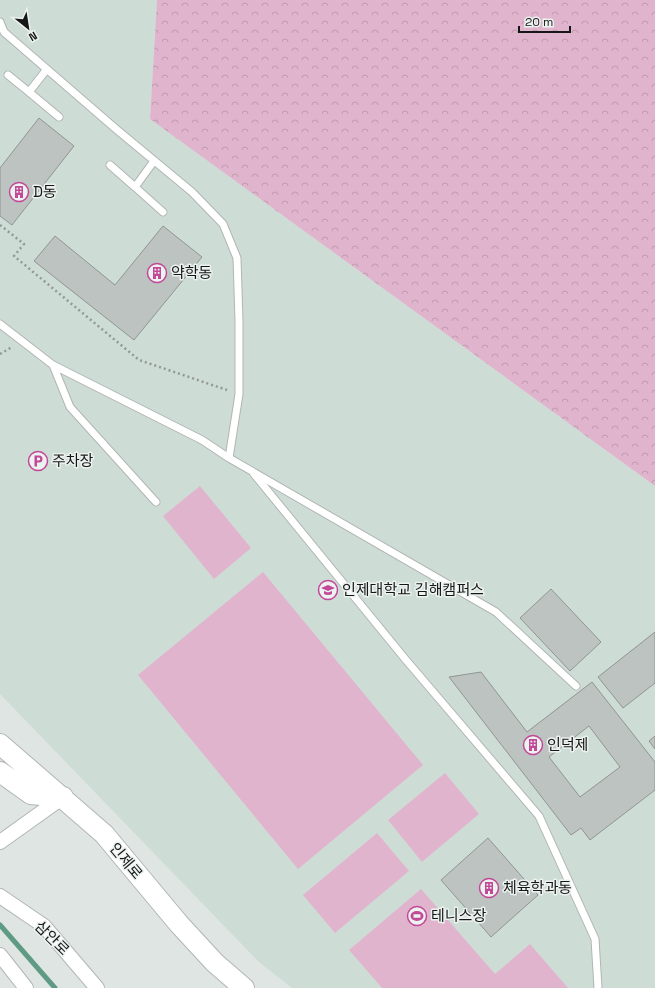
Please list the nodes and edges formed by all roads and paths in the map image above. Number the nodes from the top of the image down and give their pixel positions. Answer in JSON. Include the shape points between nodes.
{"nodes":[{"id":1,"x":0,"y":22,"type":"edge"},
{"id":2,"x":47,"y":69,"type":"junction"},
{"id":3,"x":8,"y":75,"type":"dead end"},
{"id":4,"x":30,"y":92,"type":"junction"},
{"id":5,"x":59,"y":117,"type":"dead end"},
{"id":6,"x":154,"y":161,"type":"junction"},
{"id":7,"x":110,"y":165,"type":"dead end"},
{"id":8,"x":135,"y":187,"type":"junction"},
{"id":9,"x":164,"y":212,"type":"dead end"},
{"id":10,"x":0,"y":225,"type":"edge"},
{"id":11,"x":0,"y":324,"type":"edge"},
{"id":12,"x":53,"y":365,"type":"junction"},
{"id":13,"x":239,"y":394,"type":"junction"},
{"id":14,"x":229,"y":458,"type":"junction"},
{"id":15,"x":252,"y":471,"type":"junction"},
{"id":16,"x":156,"y":502,"type":"dead end"},
{"id":17,"x":576,"y":686,"type":"dead end"},
{"id":18,"x":0,"y":744,"type":"edge"},
{"id":19,"x":0,"y":772,"type":"edge"},
{"id":20,"x":63,"y":797,"type":"junction"},
{"id":21,"x":0,"y":842,"type":"edge"},
{"id":22,"x":0,"y":896,"type":"edge"},
{"id":23,"x":0,"y":955,"type":"edge"},
{"id":24,"x":26,"y":988,"type":"edge"},
{"id":25,"x":96,"y":988,"type":"edge"},
{"id":26,"x":244,"y":988,"type":"edge"},
{"id":27,"x":598,"y":988,"type":"edge"}],
"edges":[{"from":1,"to":2,"type":"lane","via":[[4,32]]},
{"from":2,"to":4,"type":"lane"},
{"from":2,"to":6,"type":"lane"},
{"from":3,"to":4,"type":"lane"},
{"from":4,"to":5,"type":"lane"},
{"from":6,"to":8,"type":"lane"},
{"from":6,"to":13,"type":"lane","via":[[192,192],[223,224],[237,258]]},
{"from":7,"to":8,"type":"lane"},
{"from":8,"to":9,"type":"lane"},
{"from":10,"to":13,"type":"path","via":[[24,244],[14,256],[140,360]]},
{"from":11,"to":12,"type":"lane"},
{"from":12,"to":14,"type":"lane","via":[[202,440]]},
{"from":12,"to":16,"type":"lane","via":[[70,407]]},
{"from":13,"to":14,"type":"lane"},
{"from":14,"to":15,"type":"lane"},
{"from":15,"to":17,"type":"lane","via":[[496,612]]},
{"from":15,"to":27,"type":"lane","via":[[406,660],[539,816],[595,940]]},
{"from":18,"to":20,"type":"main road","name":"인제로"},
{"from":19,"to":20,"type":"main road","via":[[31,794]]},
{"from":20,"to":21,"type":"street"},
{"from":20,"to":26,"type":"main road","name":"인제로","via":[[104,834],[179,924],[215,963]]},
{"from":22,"to":25,"type":"street","name":"삼안로","via":[[44,926]]},
{"from":23,"to":24,"type":"street"}]}
